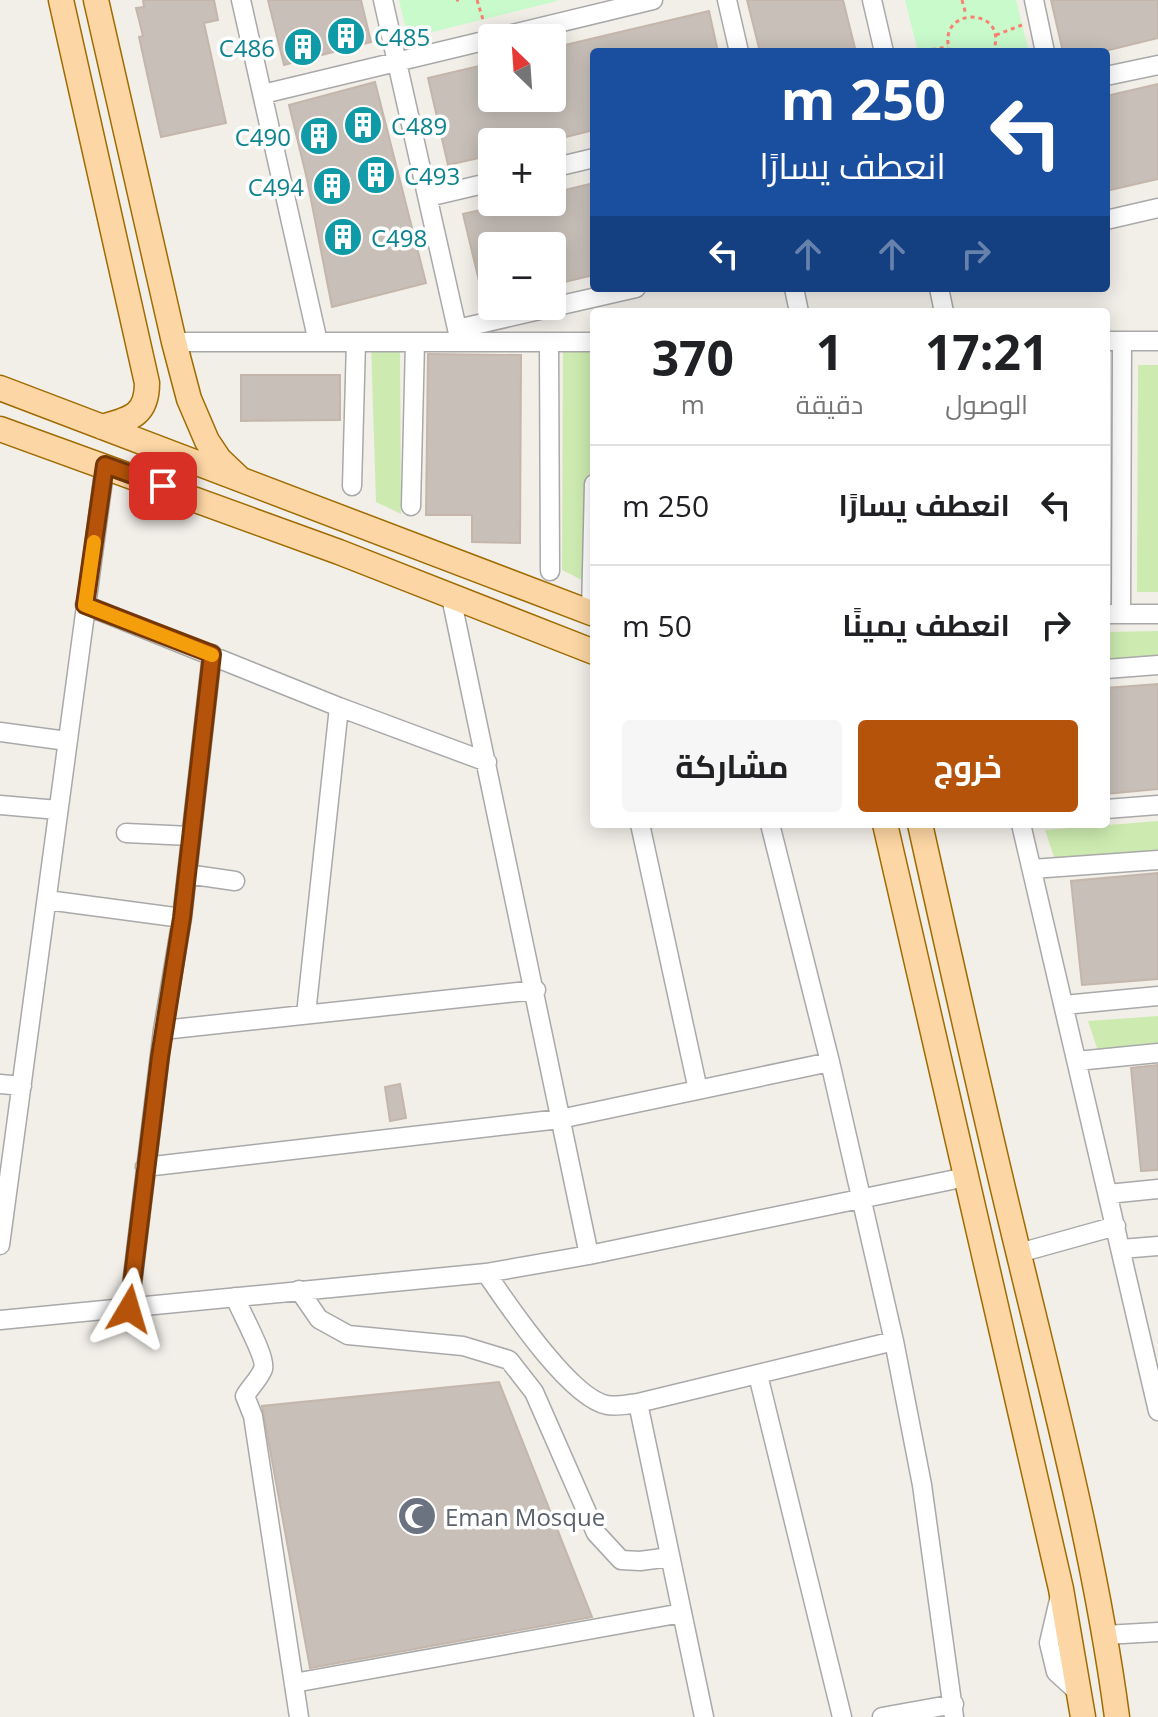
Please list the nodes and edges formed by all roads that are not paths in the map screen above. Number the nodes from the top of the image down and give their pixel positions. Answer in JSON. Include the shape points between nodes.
{"nodes":[{"id":1,"x":61,"y":0,"type":"edge"},
{"id":2,"x":96,"y":0,"type":"edge"},
{"id":3,"x":241,"y":0,"type":"edge"},
{"id":4,"x":383,"y":0,"type":"edge"},
{"id":5,"x":653,"y":0,"type":"edge"},
{"id":6,"x":727,"y":0,"type":"edge"},
{"id":7,"x":872,"y":0,"type":"edge"},
{"id":8,"x":1034,"y":0,"type":"edge"},
{"id":9,"x":574,"y":9,"type":"edge"},
{"id":10,"x":533,"y":24,"type":"edge"},
{"id":11,"x":478,"y":42,"type":"edge"},
{"id":12,"x":738,"y":48,"type":"edge"},
{"id":13,"x":883,"y":48,"type":"edge"},
{"id":14,"x":1044,"y":48,"type":"edge"},
{"id":15,"x":397,"y":62,"type":"junction"},
{"id":16,"x":1158,"y":65,"type":"edge"},
{"id":17,"x":1110,"y":75,"type":"edge"},
{"id":18,"x":263,"y":94,"type":"junction"},
{"id":19,"x":590,"y":159,"type":"edge"},
{"id":20,"x":566,"y":165,"type":"edge"},
{"id":21,"x":478,"y":185,"type":"edge"},
{"id":22,"x":428,"y":197,"type":"junction"},
{"id":23,"x":1158,"y":208,"type":"edge"},
{"id":24,"x":1110,"y":219,"type":"edge"},
{"id":25,"x":621,"y":292,"type":"edge"},
{"id":26,"x":459,"y":336,"type":"junction"},
{"id":27,"x":1114,"y":341,"type":"edge"},
{"id":28,"x":1158,"y":341,"type":"edge"},
{"id":29,"x":174,"y":342,"type":"junction"},
{"id":30,"x":318,"y":342,"type":"junction"},
{"id":31,"x":356,"y":342,"type":"junction"},
{"id":32,"x":415,"y":342,"type":"junction"},
{"id":33,"x":549,"y":342,"type":"junction"},
{"id":34,"x":590,"y":342,"type":"edge"},
{"id":35,"x":0,"y":388,"type":"edge"},
{"id":36,"x":102,"y":427,"type":"junction"},
{"id":37,"x":0,"y":429,"type":"edge"},
{"id":38,"x":105,"y":465,"type":"junction"},
{"id":39,"x":250,"y":485,"type":"junction"},
{"id":40,"x":352,"y":486,"type":"dead end"},
{"id":41,"x":411,"y":506,"type":"dead end"},
{"id":42,"x":349,"y":522,"type":"junction"},
{"id":43,"x":339,"y":552,"type":"junction"},
{"id":44,"x":550,"y":571,"type":"dead end"},
{"id":45,"x":451,"y":597,"type":"junction"},
{"id":46,"x":85,"y":605,"type":"junction"},
{"id":47,"x":590,"y":612,"type":"edge"},
{"id":48,"x":1113,"y":614,"type":"edge"},
{"id":49,"x":1158,"y":614,"type":"edge"},
{"id":50,"x":590,"y":650,"type":"edge"},
{"id":51,"x":212,"y":654,"type":"junction"},
{"id":52,"x":1158,"y":665,"type":"edge"},
{"id":53,"x":1110,"y":669,"type":"edge"},
{"id":54,"x":339,"y":707,"type":"junction"},
{"id":55,"x":0,"y":732,"type":"edge"},
{"id":56,"x":67,"y":741,"type":"junction"},
{"id":57,"x":487,"y":762,"type":"junction"},
{"id":58,"x":0,"y":805,"type":"edge"},
{"id":59,"x":1158,"y":805,"type":"edge"},
{"id":60,"x":1110,"y":809,"type":"edge"},
{"id":61,"x":58,"y":810,"type":"junction"},
{"id":62,"x":641,"y":828,"type":"edge"},
{"id":63,"x":771,"y":828,"type":"edge"},
{"id":64,"x":886,"y":828,"type":"edge"},
{"id":65,"x":921,"y":828,"type":"edge"},
{"id":66,"x":1022,"y":828,"type":"edge"},
{"id":67,"x":126,"y":833,"type":"dead end"},
{"id":68,"x":191,"y":836,"type":"junction"},
{"id":69,"x":1158,"y":860,"type":"edge"},
{"id":70,"x":1032,"y":869,"type":"junction"},
{"id":71,"x":187,"y":874,"type":"junction"},
{"id":72,"x":235,"y":881,"type":"dead end"},
{"id":73,"x":47,"y":900,"type":"junction"},
{"id":74,"x":182,"y":918,"type":"junction"},
{"id":75,"x":536,"y":990,"type":"junction"},
{"id":76,"x":1158,"y":996,"type":"edge"},
{"id":77,"x":1064,"y":1005,"type":"junction"},
{"id":78,"x":306,"y":1014,"type":"junction"},
{"id":79,"x":163,"y":1030,"type":"junction"},
{"id":80,"x":1158,"y":1053,"type":"edge"},
{"id":81,"x":1077,"y":1061,"type":"junction"},
{"id":82,"x":830,"y":1062,"type":"junction"},
{"id":83,"x":0,"y":1084,"type":"edge"},
{"id":84,"x":22,"y":1086,"type":"junction"},
{"id":85,"x":698,"y":1090,"type":"junction"},
{"id":86,"x":560,"y":1119,"type":"junction"},
{"id":87,"x":145,"y":1167,"type":"junction"},
{"id":88,"x":966,"y":1177,"type":"junction"},
{"id":89,"x":1158,"y":1189,"type":"edge"},
{"id":90,"x":1108,"y":1194,"type":"junction"},
{"id":91,"x":860,"y":1198,"type":"junction"},
{"id":92,"x":1116,"y":1226,"type":"junction"},
{"id":93,"x":0,"y":1245,"type":"edge"},
{"id":94,"x":1158,"y":1246,"type":"edge"},
{"id":95,"x":1121,"y":1249,"type":"junction"},
{"id":96,"x":1019,"y":1253,"type":"junction"},
{"id":97,"x":589,"y":1255,"type":"junction"},
{"id":98,"x":486,"y":1273,"type":"junction"},
{"id":99,"x":299,"y":1290,"type":"junction"},
{"id":100,"x":235,"y":1297,"type":"junction"},
{"id":101,"x":129,"y":1309,"type":"junction"},
{"id":102,"x":0,"y":1320,"type":"edge"},
{"id":103,"x":894,"y":1341,"type":"junction"},
{"id":104,"x":758,"y":1375,"type":"junction"},
{"id":105,"x":1155,"y":1386,"type":"edge"},
{"id":106,"x":638,"y":1403,"type":"junction"},
{"id":107,"x":1158,"y":1411,"type":"edge"},
{"id":108,"x":670,"y":1557,"type":"junction"},
{"id":109,"x":682,"y":1613,"type":"junction"},
{"id":110,"x":1158,"y":1632,"type":"edge"},
{"id":111,"x":1105,"y":1635,"type":"junction"},
{"id":112,"x":294,"y":1683,"type":"junction"},
{"id":113,"x":954,"y":1711,"type":"edge"},
{"id":114,"x":299,"y":1717,"type":"edge"},
{"id":115,"x":704,"y":1717,"type":"edge"},
{"id":116,"x":842,"y":1717,"type":"edge"},
{"id":117,"x":882,"y":1717,"type":"edge"},
{"id":118,"x":1083,"y":1717,"type":"edge"},
{"id":119,"x":1117,"y":1717,"type":"edge"}],
"edges":[{"from":1,"to":36,"type":"main road","via":[[147,383],[147,400],[131,419]]},
{"from":2,"to":29,"type":"main road"},
{"from":3,"to":18,"type":"street"},
{"from":4,"to":15,"type":"street"},
{"from":5,"to":9,"type":"street"},
{"from":6,"to":12,"type":"street"},
{"from":7,"to":13,"type":"street"},
{"from":8,"to":14,"type":"street"},
{"from":9,"to":10,"type":"street"},
{"from":11,"to":15,"type":"street"},
{"from":15,"to":18,"type":"street"},
{"from":15,"to":22,"type":"street"},
{"from":16,"to":17,"type":"street"},
{"from":18,"to":30,"type":"street"},
{"from":19,"to":20,"type":"street"},
{"from":21,"to":22,"type":"street"},
{"from":22,"to":26,"type":"street"},
{"from":23,"to":24,"type":"street"},
{"from":25,"to":26,"type":"street"},
{"from":26,"to":32,"type":"street"},
{"from":26,"to":33,"type":"street"},
{"from":27,"to":28,"type":"street"},
{"from":27,"to":48,"type":"street"},
{"from":29,"to":30,"type":"street"},
{"from":29,"to":39,"type":"main road","via":[[207,441],[231,472]]},
{"from":30,"to":31,"type":"street"},
{"from":31,"to":32,"type":"street"},
{"from":31,"to":40,"type":"street"},
{"from":32,"to":41,"type":"street"},
{"from":33,"to":34,"type":"street"},
{"from":33,"to":44,"type":"street"},
{"from":35,"to":36,"type":"main road"},
{"from":36,"to":39,"type":"main road"},
{"from":37,"to":38,"type":"main road"},
{"from":38,"to":43,"type":"main road"},
{"from":38,"to":46,"type":"street"},
{"from":39,"to":42,"type":"main road"},
{"from":42,"to":43,"type":"main road"},
{"from":42,"to":47,"type":"main road"},
{"from":43,"to":45,"type":"main road"},
{"from":45,"to":50,"type":"main road"},
{"from":45,"to":57,"type":"street"},
{"from":46,"to":51,"type":"street"},
{"from":46,"to":56,"type":"street"},
{"from":48,"to":49,"type":"street"},
{"from":51,"to":54,"type":"street"},
{"from":51,"to":68,"type":"street"},
{"from":52,"to":53,"type":"street"},
{"from":54,"to":57,"type":"street"},
{"from":54,"to":78,"type":"street"},
{"from":55,"to":56,"type":"street"},
{"from":56,"to":61,"type":"street"},
{"from":57,"to":75,"type":"street"},
{"from":58,"to":61,"type":"street"},
{"from":59,"to":60,"type":"street"},
{"from":61,"to":73,"type":"street"},
{"from":62,"to":85,"type":"street"},
{"from":63,"to":82,"type":"street"},
{"from":64,"to":88,"type":"main road"},
{"from":65,"to":96,"type":"main road"},
{"from":66,"to":70,"type":"street"},
{"from":67,"to":68,"type":"street"},
{"from":68,"to":71,"type":"street"},
{"from":69,"to":70,"type":"street"},
{"from":70,"to":77,"type":"street"},
{"from":71,"to":72,"type":"street"},
{"from":71,"to":74,"type":"street"},
{"from":73,"to":74,"type":"street"},
{"from":73,"to":84,"type":"street"},
{"from":74,"to":79,"type":"street"},
{"from":75,"to":78,"type":"street"},
{"from":75,"to":86,"type":"street"},
{"from":76,"to":77,"type":"street"},
{"from":77,"to":81,"type":"street"},
{"from":78,"to":79,"type":"street"},
{"from":79,"to":87,"type":"street"},
{"from":80,"to":81,"type":"street"},
{"from":81,"to":90,"type":"street"},
{"from":82,"to":85,"type":"street"},
{"from":82,"to":91,"type":"street"},
{"from":83,"to":84,"type":"street"},
{"from":84,"to":93,"type":"street"},
{"from":85,"to":86,"type":"street"},
{"from":86,"to":87,"type":"street"},
{"from":86,"to":97,"type":"street"},
{"from":87,"to":101,"type":"street"},
{"from":88,"to":91,"type":"street"},
{"from":88,"to":118,"type":"main road","via":[[1061,1589]]},
{"from":89,"to":90,"type":"street"},
{"from":90,"to":92,"type":"street"},
{"from":91,"to":97,"type":"street"},
{"from":91,"to":103,"type":"street"},
{"from":92,"to":95,"type":"street"},
{"from":92,"to":96,"type":"street"},
{"from":94,"to":95,"type":"street"},
{"from":95,"to":105,"type":"street"},
{"from":96,"to":111,"type":"main road"},
{"from":97,"to":98,"type":"street"},
{"from":98,"to":99,"type":"street"},
{"from":98,"to":106,"type":"street","via":[[538,1347],[580,1388],[607,1406]]},
{"from":99,"to":100,"type":"street"},
{"from":99,"to":108,"type":"street","via":[[319,1319],[348,1335],[463,1346],[509,1360],[534,1392],[596,1533],[621,1560]]},
{"from":100,"to":101,"type":"street"},
{"from":100,"to":112,"type":"street","via":[[264,1359],[263,1370],[245,1396],[253,1416]]},
{"from":101,"to":102,"type":"street"},
{"from":103,"to":104,"type":"street"},
{"from":103,"to":113,"type":"street","via":[[922,1485]]},
{"from":104,"to":106,"type":"street"},
{"from":104,"to":116,"type":"street"},
{"from":105,"to":107,"type":"street"},
{"from":106,"to":108,"type":"street"},
{"from":108,"to":109,"type":"street"},
{"from":109,"to":112,"type":"street"},
{"from":109,"to":115,"type":"street"},
{"from":110,"to":111,"type":"street"},
{"from":111,"to":119,"type":"main road"},
{"from":112,"to":114,"type":"street"},
{"from":113,"to":117,"type":"street"}]}
